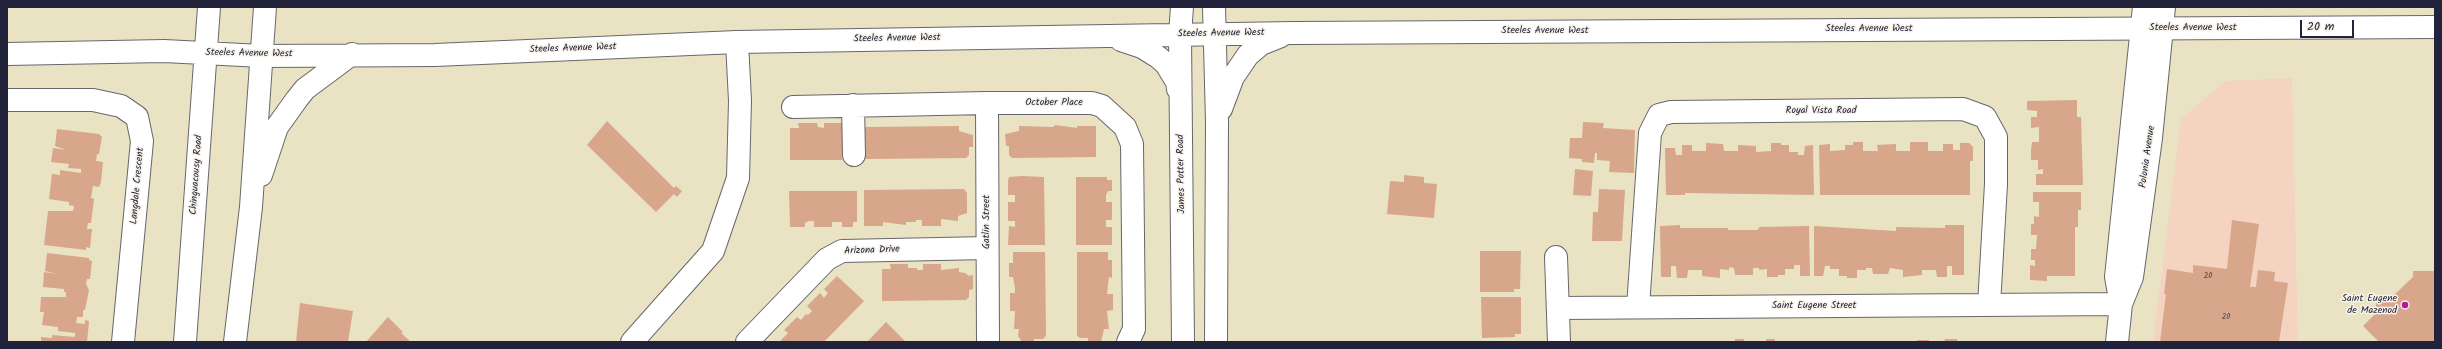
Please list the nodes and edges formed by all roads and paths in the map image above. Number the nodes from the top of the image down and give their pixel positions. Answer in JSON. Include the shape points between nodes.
{"nodes":[{"id":1,"x":209,"y":7,"type":"edge"},
{"id":2,"x":265,"y":7,"type":"edge"},
{"id":3,"x":1182,"y":7,"type":"edge"},
{"id":4,"x":1214,"y":7,"type":"edge"},
{"id":5,"x":2153,"y":17,"type":"edge"},
{"id":6,"x":2435,"y":28,"type":"edge"},
{"id":7,"x":1294,"y":33,"type":"junction"},
{"id":8,"x":1180,"y":35,"type":"junction"},
{"id":9,"x":1215,"y":35,"type":"junction"},
{"id":10,"x":1096,"y":36,"type":"junction"},
{"id":11,"x":736,"y":42,"type":"junction"},
{"id":12,"x":206,"y":53,"type":"junction"},
{"id":13,"x":7,"y":54,"type":"edge"},
{"id":14,"x":352,"y":54,"type":"junction"},
{"id":15,"x":262,"y":56,"type":"junction"},
{"id":16,"x":7,"y":100,"type":"edge"},
{"id":17,"x":987,"y":103,"type":"junction"},
{"id":18,"x":853,"y":105,"type":"junction"},
{"id":19,"x":793,"y":107,"type":"dead end"},
{"id":20,"x":1182,"y":110,"type":"junction"},
{"id":21,"x":1217,"y":122,"type":"junction"},
{"id":22,"x":854,"y":155,"type":"dead end"},
{"id":23,"x":251,"y":207,"type":"junction"},
{"id":24,"x":987,"y":248,"type":"junction"},
{"id":25,"x":1556,"y":257,"type":"dead end"},
{"id":26,"x":2121,"y":304,"type":"junction"},
{"id":27,"x":1989,"y":305,"type":"junction"},
{"id":28,"x":1638,"y":307,"type":"junction"},
{"id":29,"x":1559,"y":308,"type":"junction"},
{"id":30,"x":123,"y":342,"type":"edge"},
{"id":31,"x":185,"y":342,"type":"edge"},
{"id":32,"x":235,"y":342,"type":"edge"},
{"id":33,"x":632,"y":342,"type":"edge"},
{"id":34,"x":747,"y":342,"type":"edge"},
{"id":35,"x":988,"y":342,"type":"edge"},
{"id":36,"x":1128,"y":342,"type":"edge"},
{"id":37,"x":1183,"y":342,"type":"edge"},
{"id":38,"x":1216,"y":342,"type":"edge"},
{"id":39,"x":1559,"y":342,"type":"edge"},
{"id":40,"x":2117,"y":342,"type":"edge"}],
"edges":[{"from":1,"to":12,"type":"main road","name":"Chinguacousy Road"},
{"from":2,"to":15,"type":"main road"},
{"from":3,"to":8,"type":"main road","name":"James Potter Road"},
{"from":4,"to":9,"type":"main road"},
{"from":5,"to":6,"type":"main road","name":"Steeles Avenue West"},
{"from":5,"to":7,"type":"main road","name":"Steeles Avenue West"},
{"from":5,"to":26,"type":"main road","name":"Polonia Avenue","via":[[2151,138],[2132,277]]},
{"from":7,"to":9,"type":"main road","name":"Steeles Avenue West"},
{"from":7,"to":21,"type":"main road","via":[[1261,44],[1248,55],[1233,77]]},
{"from":8,"to":9,"type":"main road","name":"Steeles Avenue West"},
{"from":8,"to":10,"type":"main road","name":"Steeles Avenue West"},
{"from":8,"to":20,"type":"main road","name":"James Potter Road"},
{"from":9,"to":21,"type":"main road"},
{"from":10,"to":11,"type":"main road","name":"Steeles Avenue West"},
{"from":10,"to":20,"type":"main road","via":[[1142,46],[1158,57],[1166,64],[1177,82]]},
{"from":11,"to":14,"type":"main road","name":"Steeles Avenue West","via":[[435,55]]},
{"from":11,"to":33,"type":"main road","via":[[740,102],[738,178],[713,250]]},
{"from":12,"to":13,"type":"main road","name":"Steeles Avenue West"},
{"from":12,"to":15,"type":"main road","name":"Steeles Avenue West"},
{"from":12,"to":31,"type":"main road","name":"Chinguacousy Road"},
{"from":14,"to":15,"type":"main road","name":"Steeles Avenue West"},
{"from":14,"to":23,"type":"main road","via":[[306,89],[276,128]]},
{"from":15,"to":23,"type":"main road"},
{"from":16,"to":30,"type":"main road","name":"Langdale Crescent","via":[[93,100],[121,106],[138,117],[142,141]]},
{"from":17,"to":18,"type":"main road","name":"October Place"},
{"from":17,"to":24,"type":"main road","name":"Gatlin Street"},
{"from":17,"to":36,"type":"main road","name":"October Place","via":[[1092,103],[1102,106],[1125,127],[1132,144],[1134,329]]},
{"from":18,"to":19,"type":"main road","name":"October Place"},
{"from":18,"to":22,"type":"main road"},
{"from":20,"to":37,"type":"main road","name":"James Potter Road"},
{"from":21,"to":38,"type":"main road"},
{"from":23,"to":32,"type":"main road"},
{"from":24,"to":34,"type":"main road","name":"Arizona Drive","via":[[842,251],[827,259]]},
{"from":24,"to":35,"type":"main road","name":"Gatlin Street"},
{"from":25,"to":29,"type":"main road"},
{"from":26,"to":27,"type":"main road","name":"Saint Eugene Street"},
{"from":26,"to":40,"type":"main road","name":"Polonia Avenue"},
{"from":27,"to":28,"type":"main road","name":"Saint Eugene Street"},
{"from":27,"to":28,"type":"main road","name":"Royal Vista Road","via":[[1996,137],[1986,117],[1963,109],[1671,112],[1658,115],[1650,133]]},
{"from":28,"to":29,"type":"main road","name":"Saint Eugene Street"},
{"from":29,"to":39,"type":"main road"}]}
